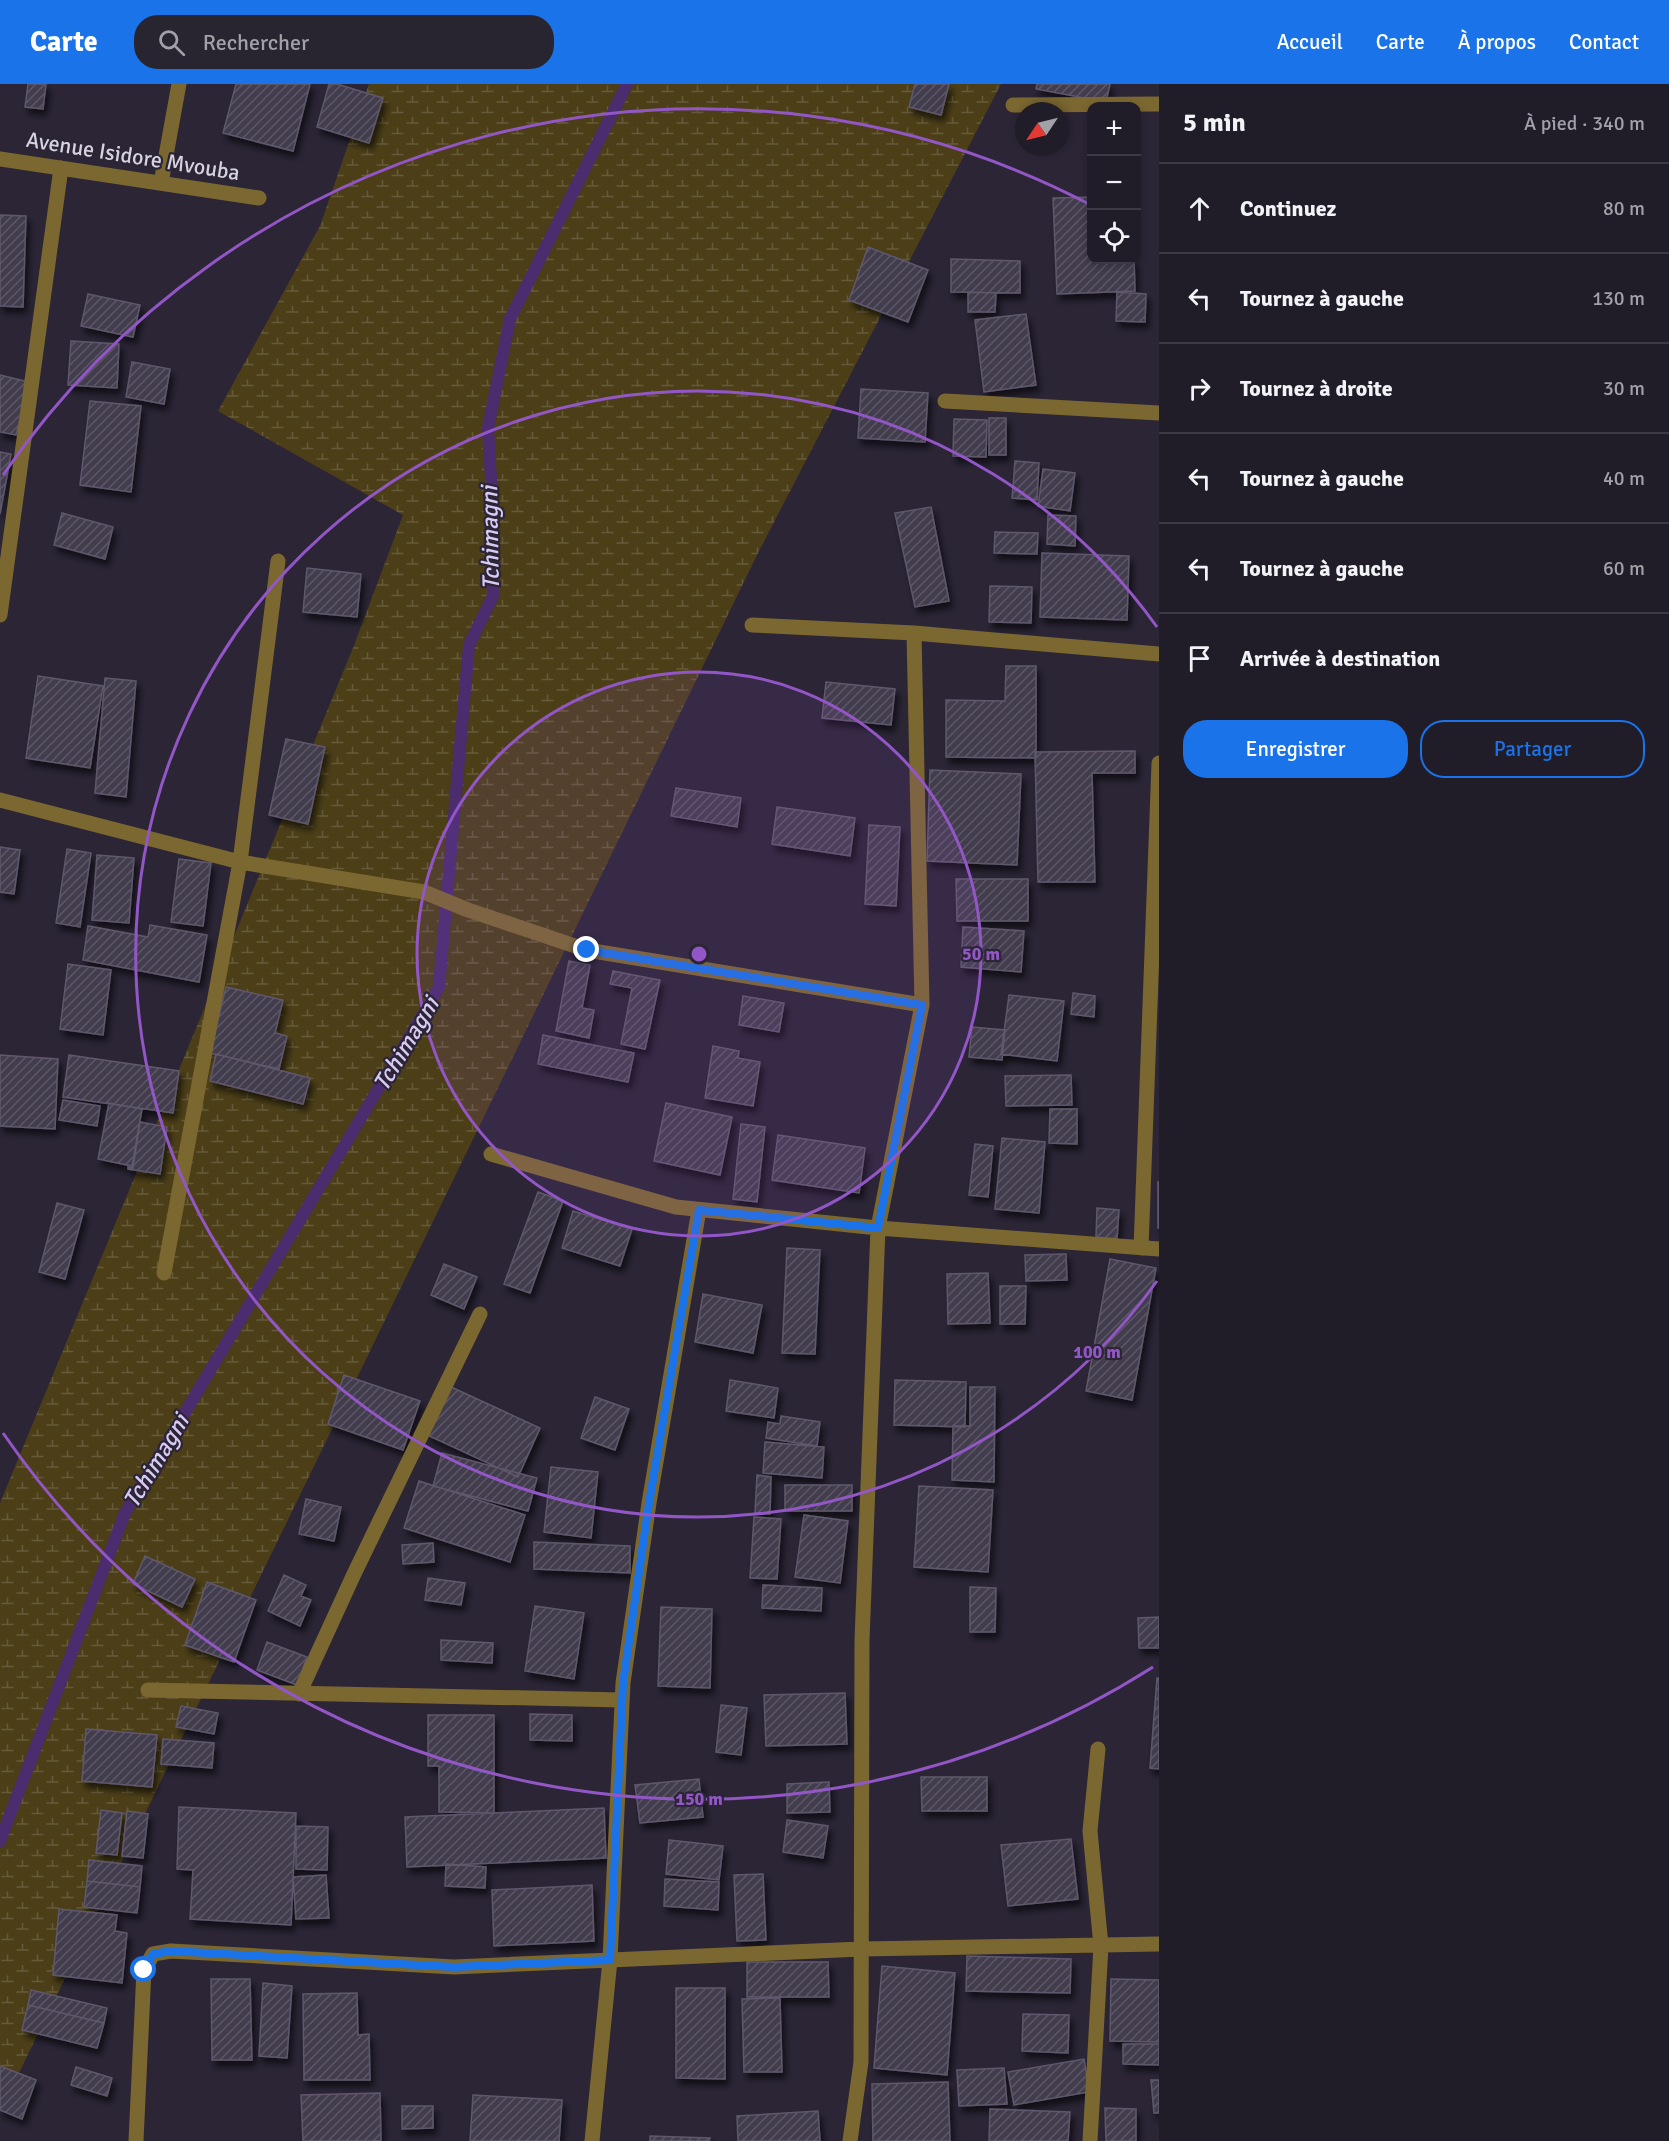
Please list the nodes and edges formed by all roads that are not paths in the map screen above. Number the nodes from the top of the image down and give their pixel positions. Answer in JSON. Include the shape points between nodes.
{"nodes":[{"id":1,"x":179,"y":84,"type":"edge"},
{"id":2,"x":1159,"y":104,"type":"edge"},
{"id":3,"x":1013,"y":105,"type":"dead end"},
{"id":4,"x":0,"y":159,"type":"edge"},
{"id":5,"x":60,"y":168,"type":"junction"},
{"id":6,"x":161,"y":183,"type":"junction"},
{"id":7,"x":259,"y":198,"type":"dead end"},
{"id":8,"x":945,"y":401,"type":"dead end"},
{"id":9,"x":1159,"y":413,"type":"edge"},
{"id":10,"x":278,"y":561,"type":"dead end"},
{"id":11,"x":0,"y":615,"type":"edge"},
{"id":12,"x":752,"y":625,"type":"dead end"},
{"id":13,"x":914,"y":633,"type":"junction"},
{"id":14,"x":1159,"y":654,"type":"edge"},
{"id":15,"x":1159,"y":763,"type":"edge"},
{"id":16,"x":0,"y":800,"type":"edge"},
{"id":17,"x":240,"y":862,"type":"junction"},
{"id":18,"x":922,"y":1005,"type":"junction"},
{"id":19,"x":490,"y":1154,"type":"dead end"},
{"id":20,"x":699,"y":1210,"type":"junction"},
{"id":21,"x":878,"y":1228,"type":"junction"},
{"id":22,"x":1141,"y":1248,"type":"junction"},
{"id":23,"x":1159,"y":1249,"type":"edge"},
{"id":24,"x":164,"y":1273,"type":"dead end"},
{"id":25,"x":480,"y":1314,"type":"dead end"},
{"id":26,"x":148,"y":1690,"type":"dead end"},
{"id":27,"x":299,"y":1694,"type":"junction"},
{"id":28,"x":622,"y":1700,"type":"junction"},
{"id":29,"x":1098,"y":1749,"type":"dead end"},
{"id":30,"x":1159,"y":1944,"type":"edge"},
{"id":31,"x":1101,"y":1946,"type":"junction"},
{"id":32,"x":861,"y":1949,"type":"junction"},
{"id":33,"x":610,"y":1960,"type":"junction"},
{"id":34,"x":136,"y":2141,"type":"edge"},
{"id":35,"x":592,"y":2141,"type":"edge"},
{"id":36,"x":850,"y":2141,"type":"edge"},
{"id":37,"x":1090,"y":2141,"type":"edge"}],
"edges":[{"from":1,"to":6,"type":"street"},
{"from":2,"to":3,"type":"street"},
{"from":4,"to":5,"type":"street","name":"Avenue Isidore Mvouba"},
{"from":5,"to":6,"type":"street","name":"Avenue Isidore Mvouba"},
{"from":5,"to":11,"type":"street"},
{"from":6,"to":7,"type":"street","name":"Avenue Isidore Mvouba"},
{"from":8,"to":9,"type":"street"},
{"from":10,"to":17,"type":"street"},
{"from":12,"to":13,"type":"street"},
{"from":13,"to":14,"type":"street"},
{"from":13,"to":18,"type":"street"},
{"from":15,"to":22,"type":"street"},
{"from":16,"to":17,"type":"street"},
{"from":17,"to":18,"type":"street","via":[[424,892],[587,950]]},
{"from":17,"to":24,"type":"street"},
{"from":18,"to":21,"type":"street"},
{"from":19,"to":20,"type":"street","via":[[676,1208]]},
{"from":20,"to":21,"type":"street"},
{"from":20,"to":28,"type":"street","via":[[649,1503]]},
{"from":21,"to":22,"type":"street"},
{"from":21,"to":32,"type":"street","via":[[862,1641]]},
{"from":22,"to":23,"type":"street"},
{"from":25,"to":27,"type":"street"},
{"from":26,"to":27,"type":"street"},
{"from":27,"to":28,"type":"street"},
{"from":28,"to":33,"type":"street"},
{"from":29,"to":31,"type":"street","via":[[1090,1831]]},
{"from":30,"to":31,"type":"street"},
{"from":31,"to":32,"type":"street"},
{"from":31,"to":37,"type":"street"},
{"from":32,"to":33,"type":"street"},
{"from":32,"to":36,"type":"street","via":[[861,2062]]},
{"from":33,"to":34,"type":"street","via":[[454,1967],[171,1951],[153,1954],[144,1970]]},
{"from":33,"to":35,"type":"street"}]}
